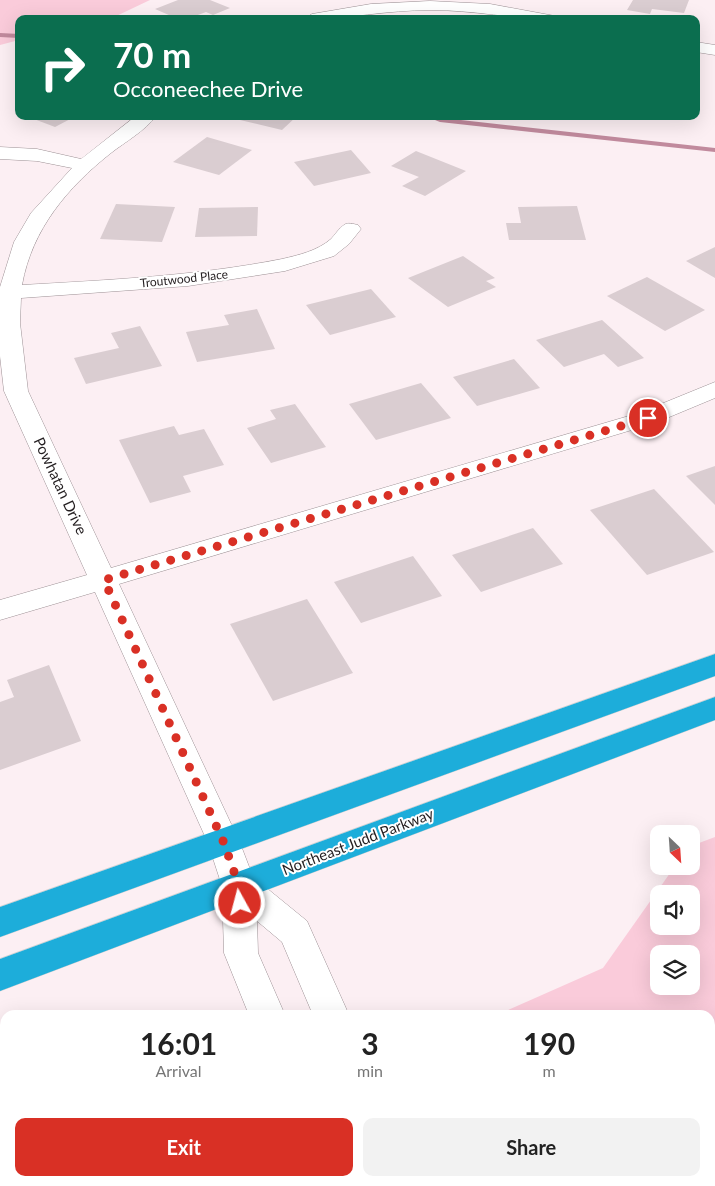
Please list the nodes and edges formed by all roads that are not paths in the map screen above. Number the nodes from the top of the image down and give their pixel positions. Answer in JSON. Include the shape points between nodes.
{"nodes":[{"id":1,"x":406,"y":2,"type":"edge"},
{"id":2,"x":327,"y":15,"type":"edge"},
{"id":3,"x":525,"y":15,"type":"edge"},
{"id":4,"x":700,"y":48,"type":"edge"},
{"id":5,"x":715,"y":50,"type":"edge"},
{"id":6,"x":142,"y":120,"type":"edge"},
{"id":7,"x":0,"y":153,"type":"edge"},
{"id":8,"x":85,"y":164,"type":"junction"},
{"id":9,"x":351,"y":229,"type":"dead end"},
{"id":10,"x":5,"y":292,"type":"junction"},
{"id":11,"x":715,"y":389,"type":"edge"},
{"id":12,"x":104,"y":580,"type":"junction"},
{"id":13,"x":0,"y":610,"type":"edge"},
{"id":14,"x":715,"y":666,"type":"edge"},
{"id":15,"x":715,"y":708,"type":"edge"},
{"id":16,"x":224,"y":843,"type":"junction"},
{"id":17,"x":239,"y":886,"type":"junction"},
{"id":18,"x":0,"y":922,"type":"edge"},
{"id":19,"x":0,"y":975,"type":"edge"},
{"id":20,"x":265,"y":1010,"type":"edge"},
{"id":21,"x":329,"y":1010,"type":"edge"}],
"edges":[{"from":1,"to":2,"type":"street"},
{"from":1,"to":3,"type":"street","via":[[472,6]]},
{"from":4,"to":5,"type":"street"},
{"from":6,"to":8,"type":"street","name":"Powhatan Drive"},
{"from":7,"to":8,"type":"street","via":[[37,155]]},
{"from":8,"to":10,"type":"street","name":"Powhatan Drive","via":[[29,225],[13,257]]},
{"from":9,"to":10,"type":"street","name":"Troutwood Place","via":[[323,253],[277,266],[215,277],[143,284]]},
{"from":10,"to":12,"type":"street","name":"Powhatan Drive","via":[[6,352],[16,391]]},
{"from":11,"to":12,"type":"street","via":[[648,418]]},
{"from":12,"to":13,"type":"street"},
{"from":12,"to":16,"type":"street","name":"Powhatan Drive"},
{"from":14,"to":16,"type":"highway"},
{"from":15,"to":17,"type":"highway","name":"Northeast Judd Parkway"},
{"from":16,"to":17,"type":"street","name":"Powhatan Drive"},
{"from":16,"to":18,"type":"highway"},
{"from":17,"to":19,"type":"highway","name":"Northeast Judd Parkway"},
{"from":17,"to":20,"type":"street","via":[[241,953]]},
{"from":17,"to":21,"type":"street","via":[[295,932]]}]}
